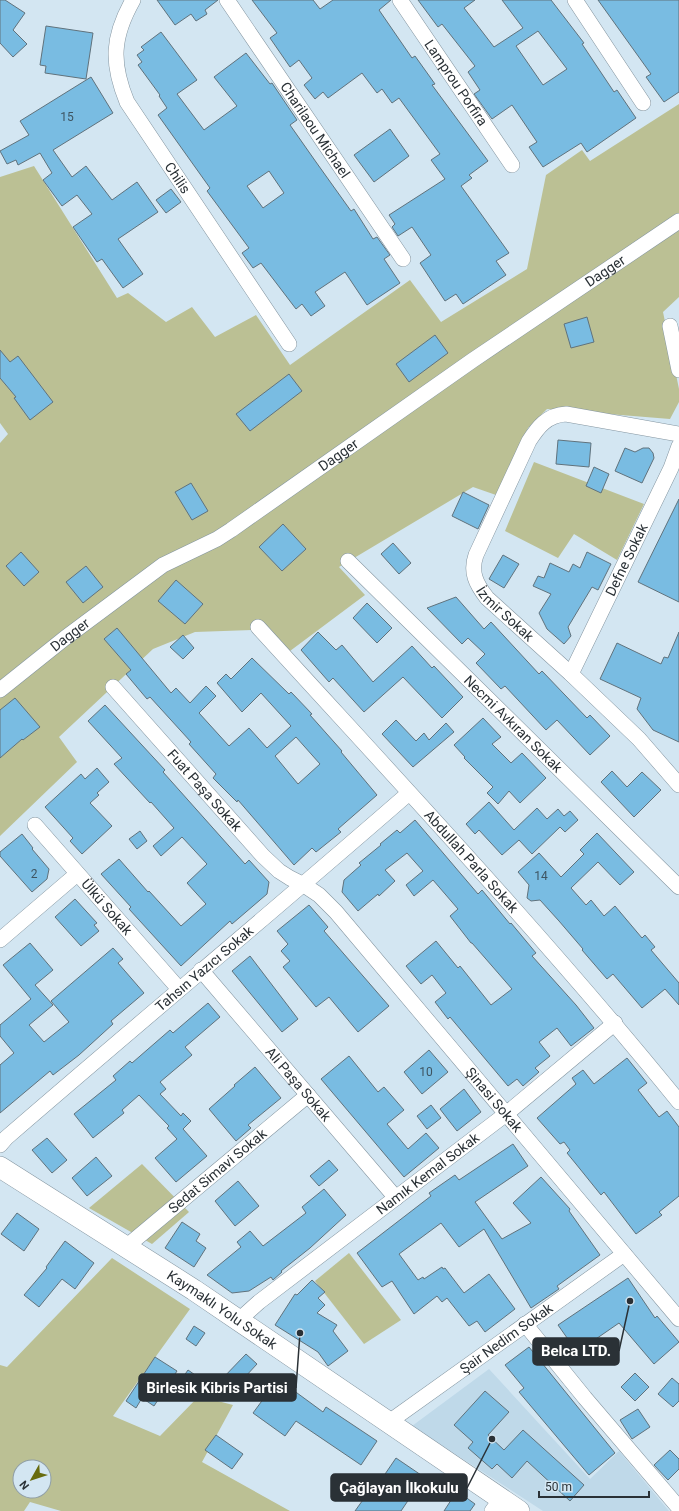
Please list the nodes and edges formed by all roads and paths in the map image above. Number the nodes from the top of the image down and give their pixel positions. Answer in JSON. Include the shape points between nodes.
{"nodes":[{"id":1,"x":134,"y":0,"type":"edge"},
{"id":2,"x":227,"y":0,"type":"edge"},
{"id":3,"x":400,"y":0,"type":"edge"},
{"id":4,"x":575,"y":0,"type":"edge"},
{"id":5,"x":643,"y":103,"type":"dead end"},
{"id":6,"x":512,"y":165,"type":"dead end"},
{"id":7,"x":679,"y":221,"type":"edge"},
{"id":8,"x":403,"y":259,"type":"dead end"},
{"id":9,"x":670,"y":326,"type":"dead end"},
{"id":10,"x":289,"y":344,"type":"dead end"},
{"id":11,"x":679,"y":370,"type":"edge"},
{"id":12,"x":679,"y":434,"type":"edge"},
{"id":13,"x":679,"y":446,"type":"edge"},
{"id":14,"x":348,"y":561,"type":"dead end"},
{"id":15,"x":258,"y":627,"type":"dead end"},
{"id":16,"x":571,"y":674,"type":"junction"},
{"id":17,"x":113,"y":687,"type":"dead end"},
{"id":18,"x":0,"y":690,"type":"edge"},
{"id":19,"x":676,"y":775,"type":"edge"},
{"id":20,"x":409,"y":793,"type":"junction"},
{"id":21,"x":35,"y":825,"type":"dead end"},
{"id":22,"x":77,"y":874,"type":"junction"},
{"id":23,"x":304,"y":885,"type":"junction"},
{"id":24,"x":679,"y":887,"type":"edge"},
{"id":25,"x":0,"y":940,"type":"edge"},
{"id":26,"x":201,"y":970,"type":"junction"},
{"id":27,"x":179,"y":989,"type":"junction"},
{"id":28,"x":615,"y":1023,"type":"junction"},
{"id":29,"x":308,"y":1095,"type":"junction"},
{"id":30,"x":679,"y":1102,"type":"edge"},
{"id":31,"x":506,"y":1114,"type":"junction"},
{"id":32,"x":0,"y":1145,"type":"edge"},
{"id":33,"x":0,"y":1167,"type":"edge"},
{"id":34,"x":396,"y":1198,"type":"junction"},
{"id":35,"x":126,"y":1247,"type":"junction"},
{"id":36,"x":624,"y":1254,"type":"junction"},
{"id":37,"x":679,"y":1319,"type":"edge"},
{"id":38,"x":238,"y":1320,"type":"junction"},
{"id":39,"x":525,"y":1324,"type":"junction"},
{"id":40,"x":389,"y":1422,"type":"junction"},
{"id":41,"x":496,"y":1505,"type":"edge"},
{"id":42,"x":679,"y":1508,"type":"edge"},
{"id":43,"x":519,"y":1511,"type":"edge"}],
"edges":[{"from":1,"to":10,"type":"street","name":"Chilis","via":[[120,28],[116,46],[118,80],[127,102]]},
{"from":2,"to":8,"type":"street","name":"Charilaou Michael"},
{"from":3,"to":6,"type":"street","name":"Lamprou Porfira"},
{"from":4,"to":5,"type":"street"},
{"from":7,"to":18,"type":"street","name":"Dagger","via":[[447,378],[231,530],[152,573]]},
{"from":9,"to":11,"type":"street"},
{"from":12,"to":16,"type":"street","name":"İzmir Sokak","via":[[566,414],[558,414],[544,422],[529,441],[476,555],[474,573],[487,598]]},
{"from":13,"to":16,"type":"street","name":"Defne Sokak","via":[[672,468]]},
{"from":14,"to":24,"type":"street","name":"Necmi Avkıran Sokak"},
{"from":15,"to":20,"type":"street","name":"Abdullah Parla Sokak"},
{"from":16,"to":19,"type":"street","name":"İzmir Sokak"},
{"from":17,"to":23,"type":"street","name":"Fuat Paşa Sokak","via":[[263,856],[279,871]]},
{"from":20,"to":23,"type":"street","name":"Tahsın Yazıcı Sokak"},
{"from":20,"to":28,"type":"street","name":"Abdullah Parla Sokak"},
{"from":21,"to":22,"type":"street","name":"Ülkü Sokak"},
{"from":22,"to":25,"type":"street"},
{"from":22,"to":27,"type":"street","name":"Ülkü Sokak"},
{"from":23,"to":26,"type":"street","name":"Tahsın Yazıcı Sokak"},
{"from":23,"to":31,"type":"street","name":"Şinasi Sokak","via":[[319,895],[336,912]]},
{"from":26,"to":27,"type":"street","name":"Tahsın Yazıcı Sokak"},
{"from":26,"to":29,"type":"street","name":"Ali Paşa Sokak"},
{"from":27,"to":32,"type":"street","name":"Tahsın Yazıcı Sokak"},
{"from":28,"to":30,"type":"street","name":"Abdullah Parla Sokak"},
{"from":28,"to":31,"type":"street","name":"Namık Kemal Sokak"},
{"from":29,"to":34,"type":"street","name":"Ali Paşa Sokak"},
{"from":29,"to":35,"type":"street","name":"Sedat Simavi Sokak"},
{"from":31,"to":34,"type":"street","name":"Namık Kemal Sokak"},
{"from":31,"to":36,"type":"street","name":"Şinasi Sokak"},
{"from":33,"to":35,"type":"street","name":"Kaymaklı Yolu Sokak"},
{"from":34,"to":38,"type":"street","name":"Namık Kemal Sokak"},
{"from":35,"to":38,"type":"street","name":"Kaymaklı Yolu Sokak"},
{"from":36,"to":37,"type":"street","name":"Şinasi Sokak"},
{"from":36,"to":39,"type":"street","name":"Şair Nedim Sokak"},
{"from":38,"to":40,"type":"street","name":"Kaymaklı Yolu Sokak"},
{"from":39,"to":40,"type":"street","name":"Şair Nedim Sokak"},
{"from":39,"to":42,"type":"street","via":[[584,1398]]},
{"from":40,"to":41,"type":"street","name":"Kaymaklı Yolu Sokak"},
{"from":41,"to":43,"type":"street","name":"Kaymaklı Yolu Sokak"}]}
